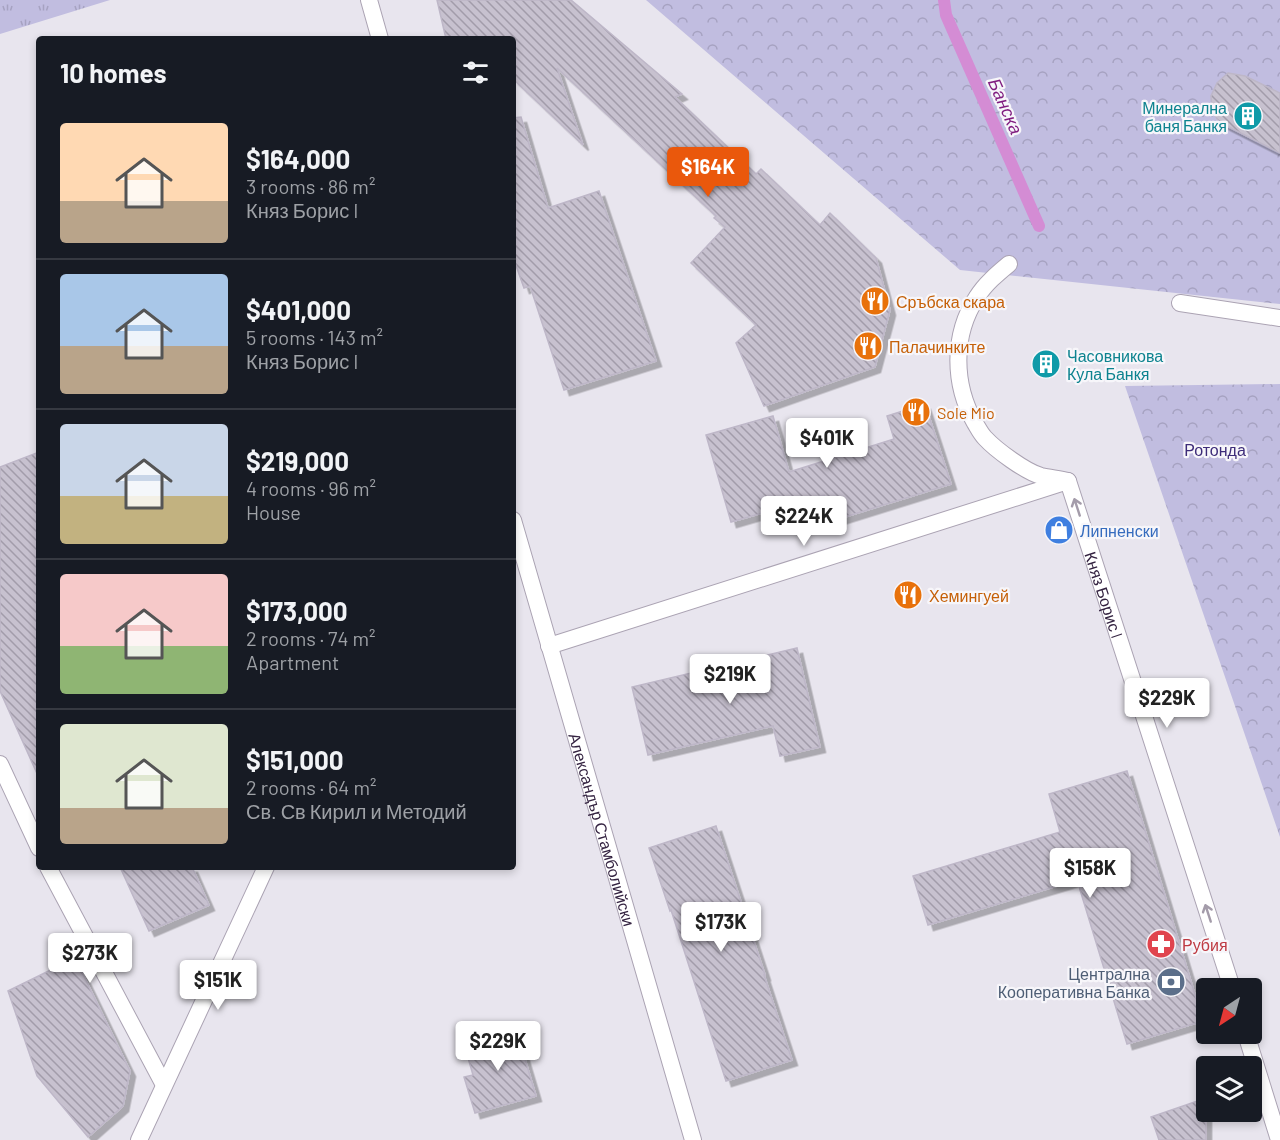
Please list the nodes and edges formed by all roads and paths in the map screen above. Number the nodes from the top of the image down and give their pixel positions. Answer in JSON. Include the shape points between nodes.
{"nodes":[{"id":1,"x":369,"y":0,"type":"edge"},
{"id":2,"x":379,"y":36,"type":"edge"},
{"id":3,"x":1009,"y":264,"type":"dead end"},
{"id":4,"x":1180,"y":303,"type":"dead end"},
{"id":5,"x":1280,"y":318,"type":"edge"},
{"id":6,"x":1068,"y":481,"type":"junction"},
{"id":7,"x":516,"y":530,"type":"edge"},
{"id":8,"x":549,"y":646,"type":"junction"},
{"id":9,"x":0,"y":764,"type":"edge"},
{"id":10,"x":36,"y":842,"type":"edge"},
{"id":11,"x":50,"y":870,"type":"edge"},
{"id":12,"x":265,"y":870,"type":"edge"},
{"id":13,"x":1229,"y":978,"type":"edge"},
{"id":14,"x":1249,"y":1044,"type":"edge"},
{"id":15,"x":164,"y":1085,"type":"junction"},
{"id":16,"x":139,"y":1140,"type":"edge"},
{"id":17,"x":693,"y":1140,"type":"edge"},
{"id":18,"x":1279,"y":1140,"type":"edge"}],
"edges":[{"from":1,"to":2,"type":"street"},
{"from":3,"to":6,"type":"street","via":[[977,297],[964,323],[958,353],[960,387],[984,438],[1040,476]]},
{"from":4,"to":5,"type":"street"},
{"from":6,"to":8,"type":"street"},
{"from":13,"to":6,"type":"street","name":"Княз Борис I","one_way":true},
{"from":7,"to":8,"type":"street","name":"Александър Стамболийски"},
{"from":8,"to":17,"type":"street","name":"Александър Стамболийски"},
{"from":9,"to":10,"type":"street"},
{"from":11,"to":15,"type":"street"},
{"from":12,"to":15,"type":"street"},
{"from":14,"to":18,"type":"street"},
{"from":15,"to":16,"type":"street"}]}
